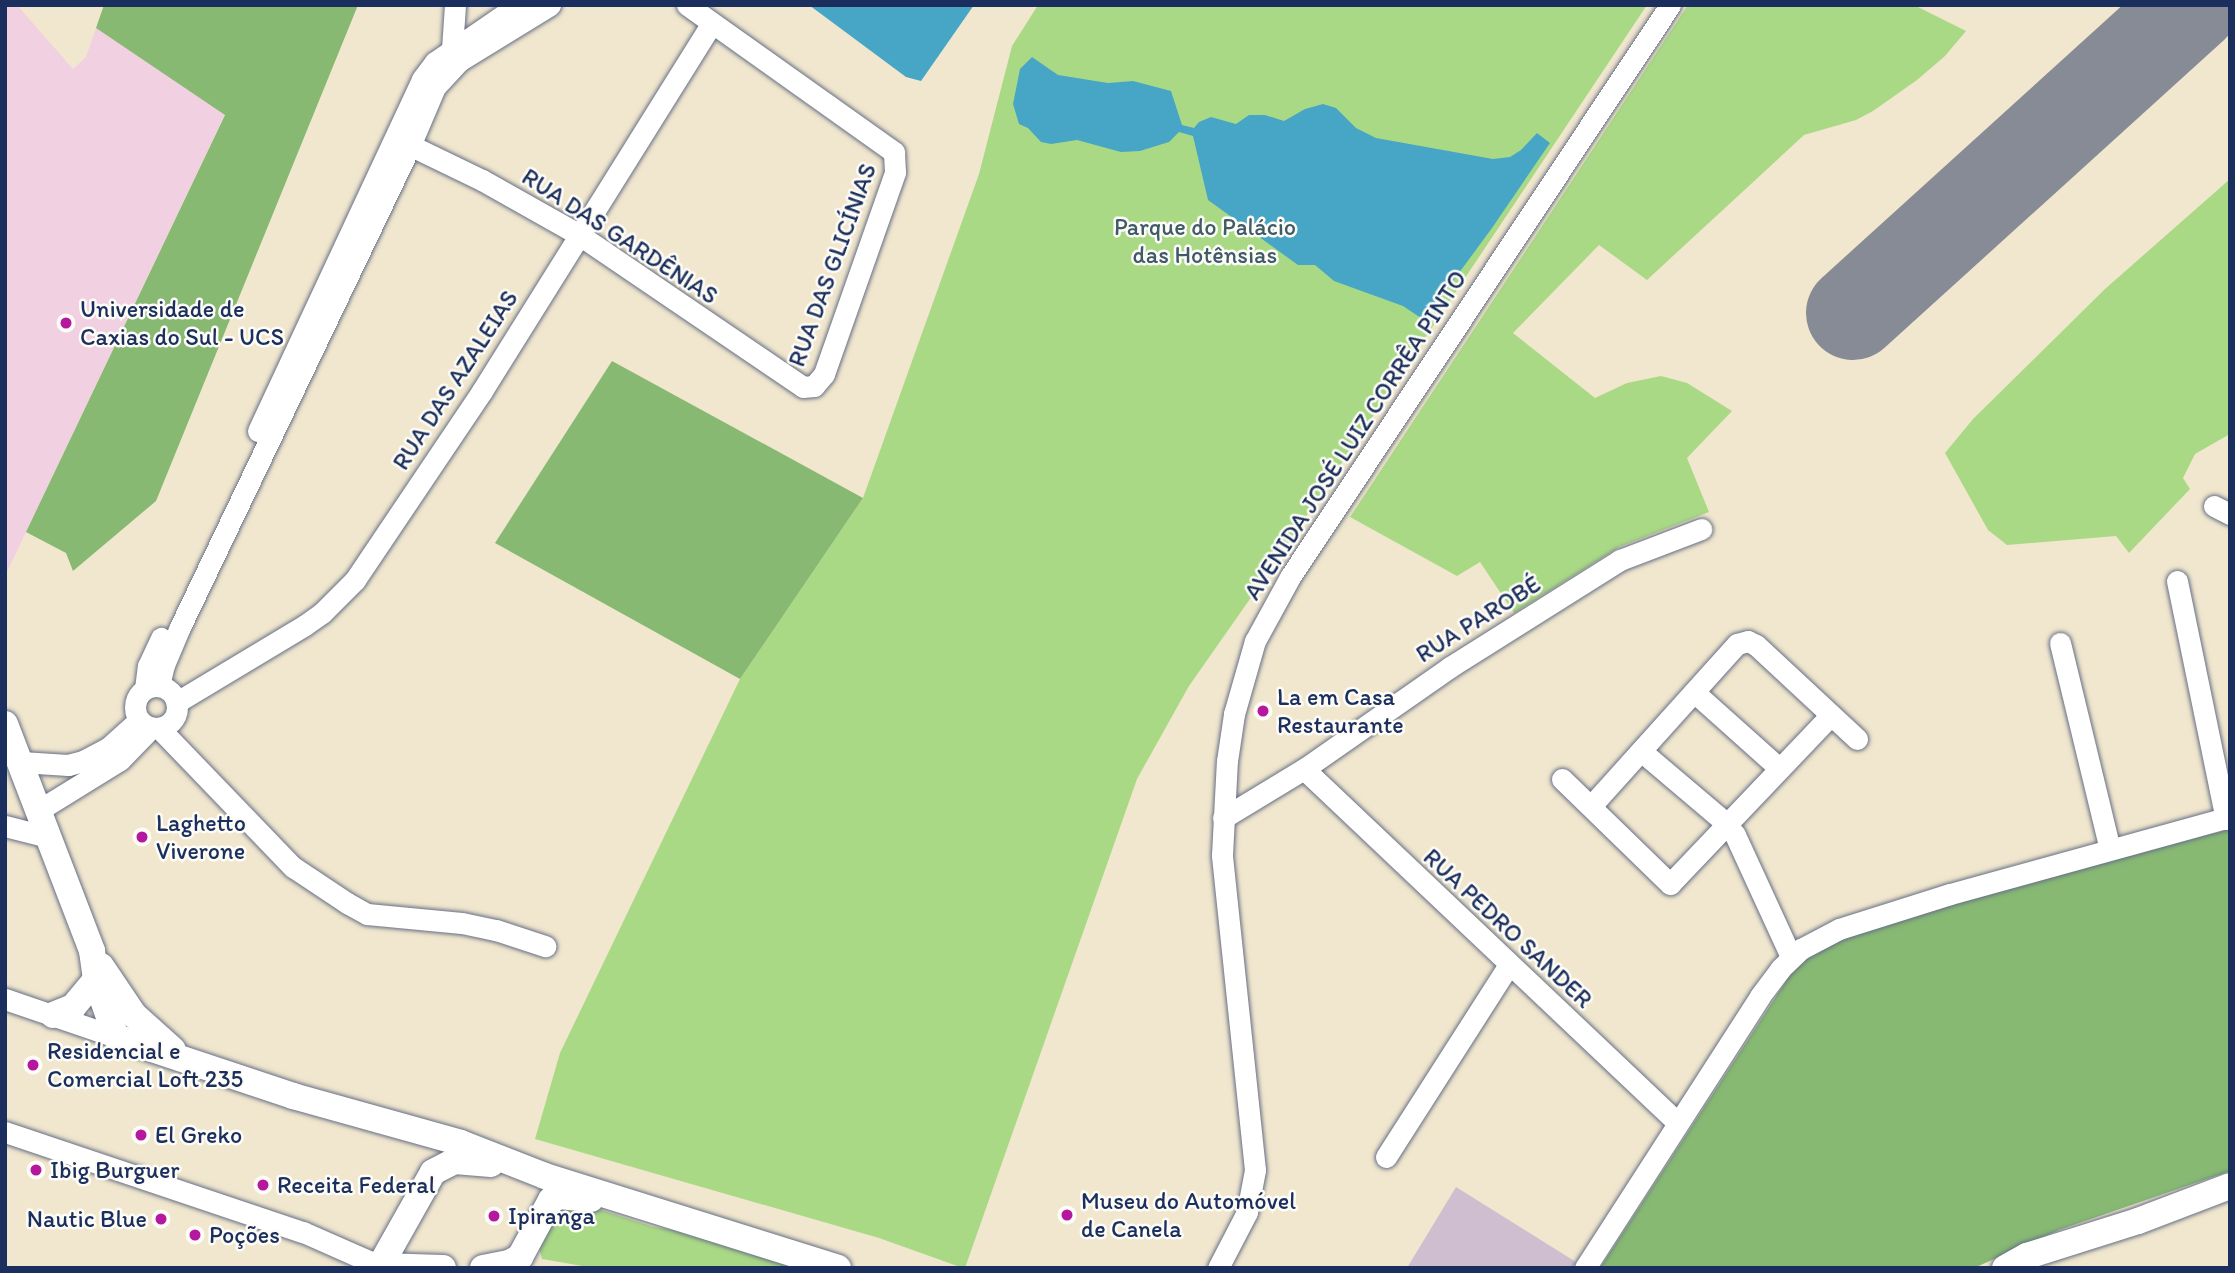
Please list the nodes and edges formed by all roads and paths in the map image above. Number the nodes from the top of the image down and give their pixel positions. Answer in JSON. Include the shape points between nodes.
{"nodes":[{"id":1,"x":455,"y":5,"type":"edge"},
{"id":2,"x":550,"y":5,"type":"edge"},
{"id":3,"x":687,"y":5,"type":"edge"},
{"id":4,"x":1670,"y":5,"type":"edge"},
{"id":5,"x":513,"y":11,"type":"edge"},
{"id":6,"x":711,"y":24,"type":"junction"},
{"id":7,"x":456,"y":55,"type":"junction"},
{"id":8,"x":403,"y":142,"type":"junction"},
{"id":9,"x":578,"y":234,"type":"junction"},
{"id":10,"x":810,"y":387,"type":"joint"},
{"id":11,"x":1701,"y":529,"type":"dead end"},
{"id":12,"x":2177,"y":581,"type":"dead end"},
{"id":13,"x":2060,"y":643,"type":"dead end"},
{"id":14,"x":152,"y":687,"type":"junction"},
{"id":15,"x":1694,"y":692,"type":"junction"},
{"id":16,"x":177,"y":702,"type":"junction"},
{"id":17,"x":1831,"y":715,"type":"junction"},
{"id":18,"x":5,"y":724,"type":"edge"},
{"id":19,"x":150,"y":726,"type":"junction"},
{"id":20,"x":1857,"y":739,"type":"dead end"},
{"id":21,"x":1641,"y":751,"type":"junction"},
{"id":22,"x":21,"y":762,"type":"junction"},
{"id":23,"x":1779,"y":768,"type":"junction"},
{"id":24,"x":1304,"y":769,"type":"junction"},
{"id":25,"x":1562,"y":779,"type":"dead end"},
{"id":26,"x":1591,"y":806,"type":"junction"},
{"id":27,"x":39,"y":810,"type":"junction"},
{"id":28,"x":1223,"y":818,"type":"junction"},
{"id":29,"x":2228,"y":818,"type":"edge"},
{"id":30,"x":1726,"y":823,"type":"junction"},
{"id":31,"x":5,"y":826,"type":"edge"},
{"id":32,"x":48,"y":837,"type":"junction"},
{"id":33,"x":2110,"y":849,"type":"junction"},
{"id":34,"x":545,"y":946,"type":"dead end"},
{"id":35,"x":92,"y":951,"type":"junction"},
{"id":36,"x":1791,"y":957,"type":"junction"},
{"id":37,"x":1509,"y":965,"type":"junction"},
{"id":38,"x":96,"y":981,"type":"junction"},
{"id":39,"x":5,"y":999,"type":"edge"},
{"id":40,"x":53,"y":1016,"type":"junction"},
{"id":41,"x":116,"y":1037,"type":"junction"},
{"id":42,"x":186,"y":1060,"type":"junction"},
{"id":43,"x":365,"y":1117,"type":"junction"},
{"id":44,"x":1678,"y":1124,"type":"junction"},
{"id":45,"x":5,"y":1132,"type":"edge"},
{"id":46,"x":1386,"y":1157,"type":"dead end"},
{"id":47,"x":433,"y":1172,"type":"junction"},
{"id":48,"x":545,"y":1176,"type":"junction"},
{"id":49,"x":2230,"y":1186,"type":"edge"},
{"id":50,"x":648,"y":1209,"type":"junction"},
{"id":51,"x":410,"y":1216,"type":"junction"},
{"id":52,"x":539,"y":1218,"type":"junction"},
{"id":53,"x":530,"y":1243,"type":"junction"},
{"id":54,"x":383,"y":1260,"type":"edge"},
{"id":55,"x":439,"y":1267,"type":"edge"},
{"id":56,"x":483,"y":1268,"type":"edge"},
{"id":57,"x":539,"y":1268,"type":"edge"},
{"id":58,"x":838,"y":1268,"type":"edge"},
{"id":59,"x":1218,"y":1268,"type":"edge"},
{"id":60,"x":1585,"y":1268,"type":"edge"},
{"id":61,"x":2005,"y":1268,"type":"edge"}],
"edges":[{"from":1,"to":7,"type":"street"},
{"from":2,"to":5,"type":"street"},
{"from":3,"to":6,"type":"street"},
{"from":4,"to":28,"type":"street","name":"AVENIDA JOSÉ LUIZ CORRÊA PINTO","via":[[1290,577],[1255,641],[1242,678],[1227,761]]},
{"from":5,"to":7,"type":"street"},
{"from":6,"to":9,"type":"street","name":"RUA DAS AZALEIAS"},
{"from":6,"to":10,"type":"street","name":"RUA DAS GLICÍNIAS","via":[[887,144],[895,156],[895,172],[824,374]]},
{"from":7,"to":8,"type":"street"},
{"from":8,"to":9,"type":"street","name":"RUA DAS GARDÊNIAS"},
{"from":8,"to":14,"type":"street","via":[[155,651]]},
{"from":9,"to":10,"type":"street","name":"RUA DAS GARDÊNIAS","via":[[803,387]]},
{"from":9,"to":16,"type":"street","name":"RUA DAS AZALEIAS","via":[[482,391],[355,580],[305,625]]},
{"from":11,"to":24,"type":"street","name":"RUA PAROBÉ","via":[[1620,560],[1450,667]]},
{"from":12,"to":29,"type":"street"},
{"from":13,"to":33,"type":"street"},
{"from":14,"to":16,"type":"street","via":[[167,689]]},
{"from":14,"to":19,"type":"street","via":[[136,700]]},
{"from":15,"to":17,"type":"street","via":[[1737,644],[1748,641]]},
{"from":15,"to":21,"type":"street"},
{"from":15,"to":23,"type":"street"},
{"from":16,"to":19,"type":"street","via":[[175,719]]},
{"from":17,"to":20,"type":"street"},
{"from":17,"to":23,"type":"street"},
{"from":18,"to":22,"type":"main road"},
{"from":19,"to":22,"type":"street","via":[[83,761],[68,765]]},
{"from":19,"to":27,"type":"street","via":[[120,760]]},
{"from":19,"to":34,"type":"street","via":[[293,867],[347,903],[368,914],[462,923]]},
{"from":21,"to":26,"type":"street"},
{"from":21,"to":30,"type":"street"},
{"from":22,"to":27,"type":"main road"},
{"from":23,"to":30,"type":"street"},
{"from":24,"to":28,"type":"street","name":"RUA PAROBÉ"},
{"from":24,"to":37,"type":"street","name":"RUA PEDRO SANDER"},
{"from":25,"to":26,"type":"street"},
{"from":26,"to":30,"type":"street","via":[[1670,884]]},
{"from":27,"to":32,"type":"main road"},
{"from":28,"to":59,"type":"street","name":"AVENIDA JOSÉ LUIZ CORRÊA PINTO","via":[[1225,898],[1255,1170],[1247,1212]]},
{"from":29,"to":33,"type":"street"},
{"from":30,"to":36,"type":"street"},
{"from":31,"to":32,"type":"street"},
{"from":32,"to":35,"type":"main road"},
{"from":33,"to":36,"type":"street","via":[[1839,929]]},
{"from":35,"to":38,"type":"main road"},
{"from":35,"to":42,"type":"main road","via":[[134,1015]]},
{"from":36,"to":44,"type":"street","via":[[1760,996]]},
{"from":37,"to":44,"type":"street","name":"RUA PEDRO SANDER"},
{"from":37,"to":46,"type":"street"},
{"from":38,"to":40,"type":"main road","via":[[73,1007]]},
{"from":38,"to":41,"type":"main road"},
{"from":39,"to":40,"type":"street"},
{"from":40,"to":41,"type":"street"},
{"from":41,"to":42,"type":"main road"},
{"from":42,"to":43,"type":"main road"},
{"from":43,"to":47,"type":"main road","via":[[408,1141]]},
{"from":43,"to":48,"type":"main road","via":[[497,1154]]},
{"from":44,"to":60,"type":"street"},
{"from":45,"to":54,"type":"street"},
{"from":47,"to":48,"type":"main road","via":[[445,1164],[468,1160]]},
{"from":47,"to":51,"type":"main road"},
{"from":48,"to":50,"type":"main road"},
{"from":48,"to":52,"type":"main road"},
{"from":49,"to":61,"type":"main road","via":[[2026,1256]]},
{"from":50,"to":52,"type":"main road","via":[[560,1196],[551,1200]]},
{"from":50,"to":58,"type":"main road"},
{"from":51,"to":54,"type":"main road"},
{"from":51,"to":55,"type":"main road","via":[[411,1245],[423,1260]]},
{"from":52,"to":53,"type":"main road"},
{"from":53,"to":56,"type":"main road","via":[[515,1262]]},
{"from":53,"to":57,"type":"main road","via":[[531,1258]]},
{"from":54,"to":55,"type":"main road"}]}
